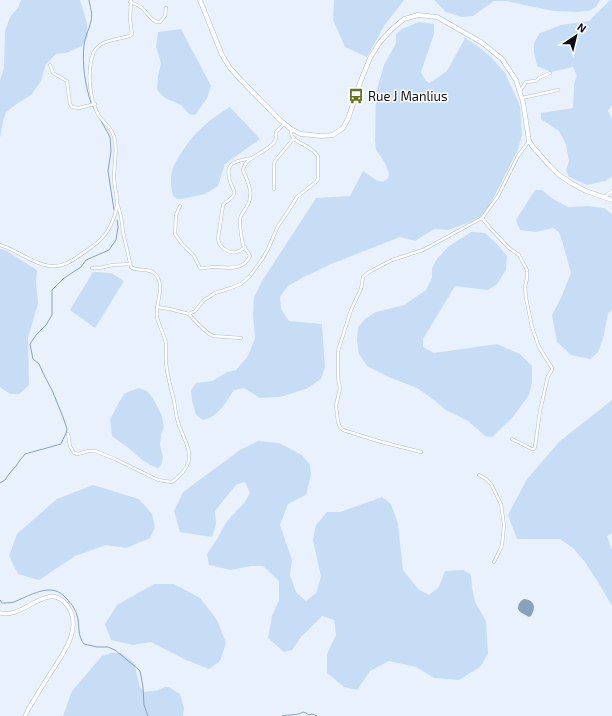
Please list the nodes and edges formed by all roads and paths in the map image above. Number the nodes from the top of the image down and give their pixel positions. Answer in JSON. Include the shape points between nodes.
{"nodes":[{"id":1,"x":200,"y":0,"type":"edge"},
{"id":2,"x":130,"y":1,"type":"edge"},
{"id":3,"x":166,"y":8,"type":"dead end"},
{"id":4,"x":50,"y":65,"type":"dead end"},
{"id":5,"x":550,"y":73,"type":"dead end"},
{"id":6,"x":558,"y":90,"type":"dead end"},
{"id":7,"x":520,"y":91,"type":"junction"},
{"id":8,"x":522,"y":98,"type":"junction"},
{"id":9,"x":95,"y":104,"type":"junction"},
{"id":10,"x":284,"y":124,"type":"junction"},
{"id":11,"x":291,"y":129,"type":"junction"},
{"id":12,"x":294,"y":138,"type":"junction"},
{"id":13,"x":529,"y":141,"type":"junction"},
{"id":14,"x":254,"y":157,"type":"junction"},
{"id":15,"x":274,"y":189,"type":"dead end"},
{"id":16,"x":612,"y":191,"type":"edge"},
{"id":17,"x":605,"y":197,"type":"junction"},
{"id":18,"x":612,"y":200,"type":"edge"},
{"id":19,"x":117,"y":203,"type":"junction"},
{"id":20,"x":180,"y":206,"type":"dead end"},
{"id":21,"x":482,"y":218,"type":"junction"},
{"id":22,"x":0,"y":245,"type":"edge"},
{"id":23,"x":245,"y":247,"type":"junction"},
{"id":24,"x":130,"y":264,"type":"junction"},
{"id":25,"x":92,"y":268,"type":"dead end"},
{"id":26,"x":157,"y":307,"type":"junction"},
{"id":27,"x":189,"y":314,"type":"junction"},
{"id":28,"x":241,"y":338,"type":"dead end"},
{"id":29,"x":68,"y":434,"type":"dead end"},
{"id":30,"x":512,"y":439,"type":"dead end"},
{"id":31,"x":421,"y":452,"type":"dead end"},
{"id":32,"x":479,"y":475,"type":"dead end"},
{"id":33,"x":494,"y":562,"type":"dead end"},
{"id":34,"x":0,"y":613,"type":"edge"},
{"id":35,"x":25,"y":716,"type":"edge"}],
"edges":[{"from":1,"to":10,"type":"main road","via":[[226,62]]},
{"from":2,"to":3,"type":"street","via":[[144,9],[156,23],[165,16]]},
{"from":2,"to":9,"type":"street","via":[[130,36],[106,42],[99,46],[94,54],[89,76]]},
{"from":4,"to":9,"type":"street","via":[[53,73],[67,82],[72,107]]},
{"from":5,"to":7,"type":"street","via":[[536,81],[526,82]]},
{"from":6,"to":8,"type":"street"},
{"from":7,"to":8,"type":"main road"},
{"from":7,"to":11,"type":"main road","via":[[502,59],[481,42],[436,17],[418,15],[404,19],[380,42],[370,58],[343,128],[333,135],[322,136],[301,134]]},
{"from":8,"to":13,"type":"main road"},
{"from":9,"to":19,"type":"street","via":[[115,140],[114,179]]},
{"from":10,"to":11,"type":"main road"},
{"from":10,"to":14,"type":"street","via":[[276,132],[274,142]]},
{"from":11,"to":12,"type":"street"},
{"from":12,"to":15,"type":"street","via":[[275,161]]},
{"from":12,"to":27,"type":"street","via":[[318,156],[317,181],[297,197],[250,276],[241,284],[209,296]]},
{"from":13,"to":17,"type":"main road","via":[[559,175],[586,191]]},
{"from":13,"to":21,"type":"street","via":[[498,196]]},
{"from":14,"to":23,"type":"street","via":[[243,167],[251,189],[249,203],[240,219]]},
{"from":14,"to":23,"type":"street","via":[[236,161],[229,169],[228,177],[234,194],[223,205],[218,239],[221,246],[229,252],[240,251]]},
{"from":16,"to":17,"type":"street"},
{"from":17,"to":18,"type":"main road"},
{"from":19,"to":22,"type":"street","via":[[112,222],[103,237],[77,259],[63,265],[45,266]]},
{"from":19,"to":24,"type":"street"},
{"from":20,"to":23,"type":"street","via":[[176,215],[175,234],[202,269],[239,267],[250,256]]},
{"from":21,"to":30,"type":"street","via":[[509,248],[519,255],[527,270],[525,287],[532,327],[539,347],[552,368],[540,411],[534,449]]},
{"from":21,"to":31,"type":"street","via":[[423,250],[392,260],[363,277],[338,351],[340,388],[336,406],[340,427],[378,441]]},
{"from":24,"to":25,"type":"street"},
{"from":24,"to":26,"type":"street","via":[[133,269],[153,272],[157,277],[160,290]]},
{"from":26,"to":27,"type":"street"},
{"from":26,"to":29,"type":"street","via":[[157,316],[166,344],[166,361],[178,424],[189,458],[181,476],[172,482],[158,480],[95,451],[74,453]]},
{"from":27,"to":28,"type":"street","via":[[210,335]]},
{"from":32,"to":33,"type":"street","via":[[491,484],[502,509],[504,525],[501,548]]},
{"from":34,"to":35,"type":"street","via":[[12,613],[43,598],[55,596],[67,604],[73,619],[68,644]]}]}
